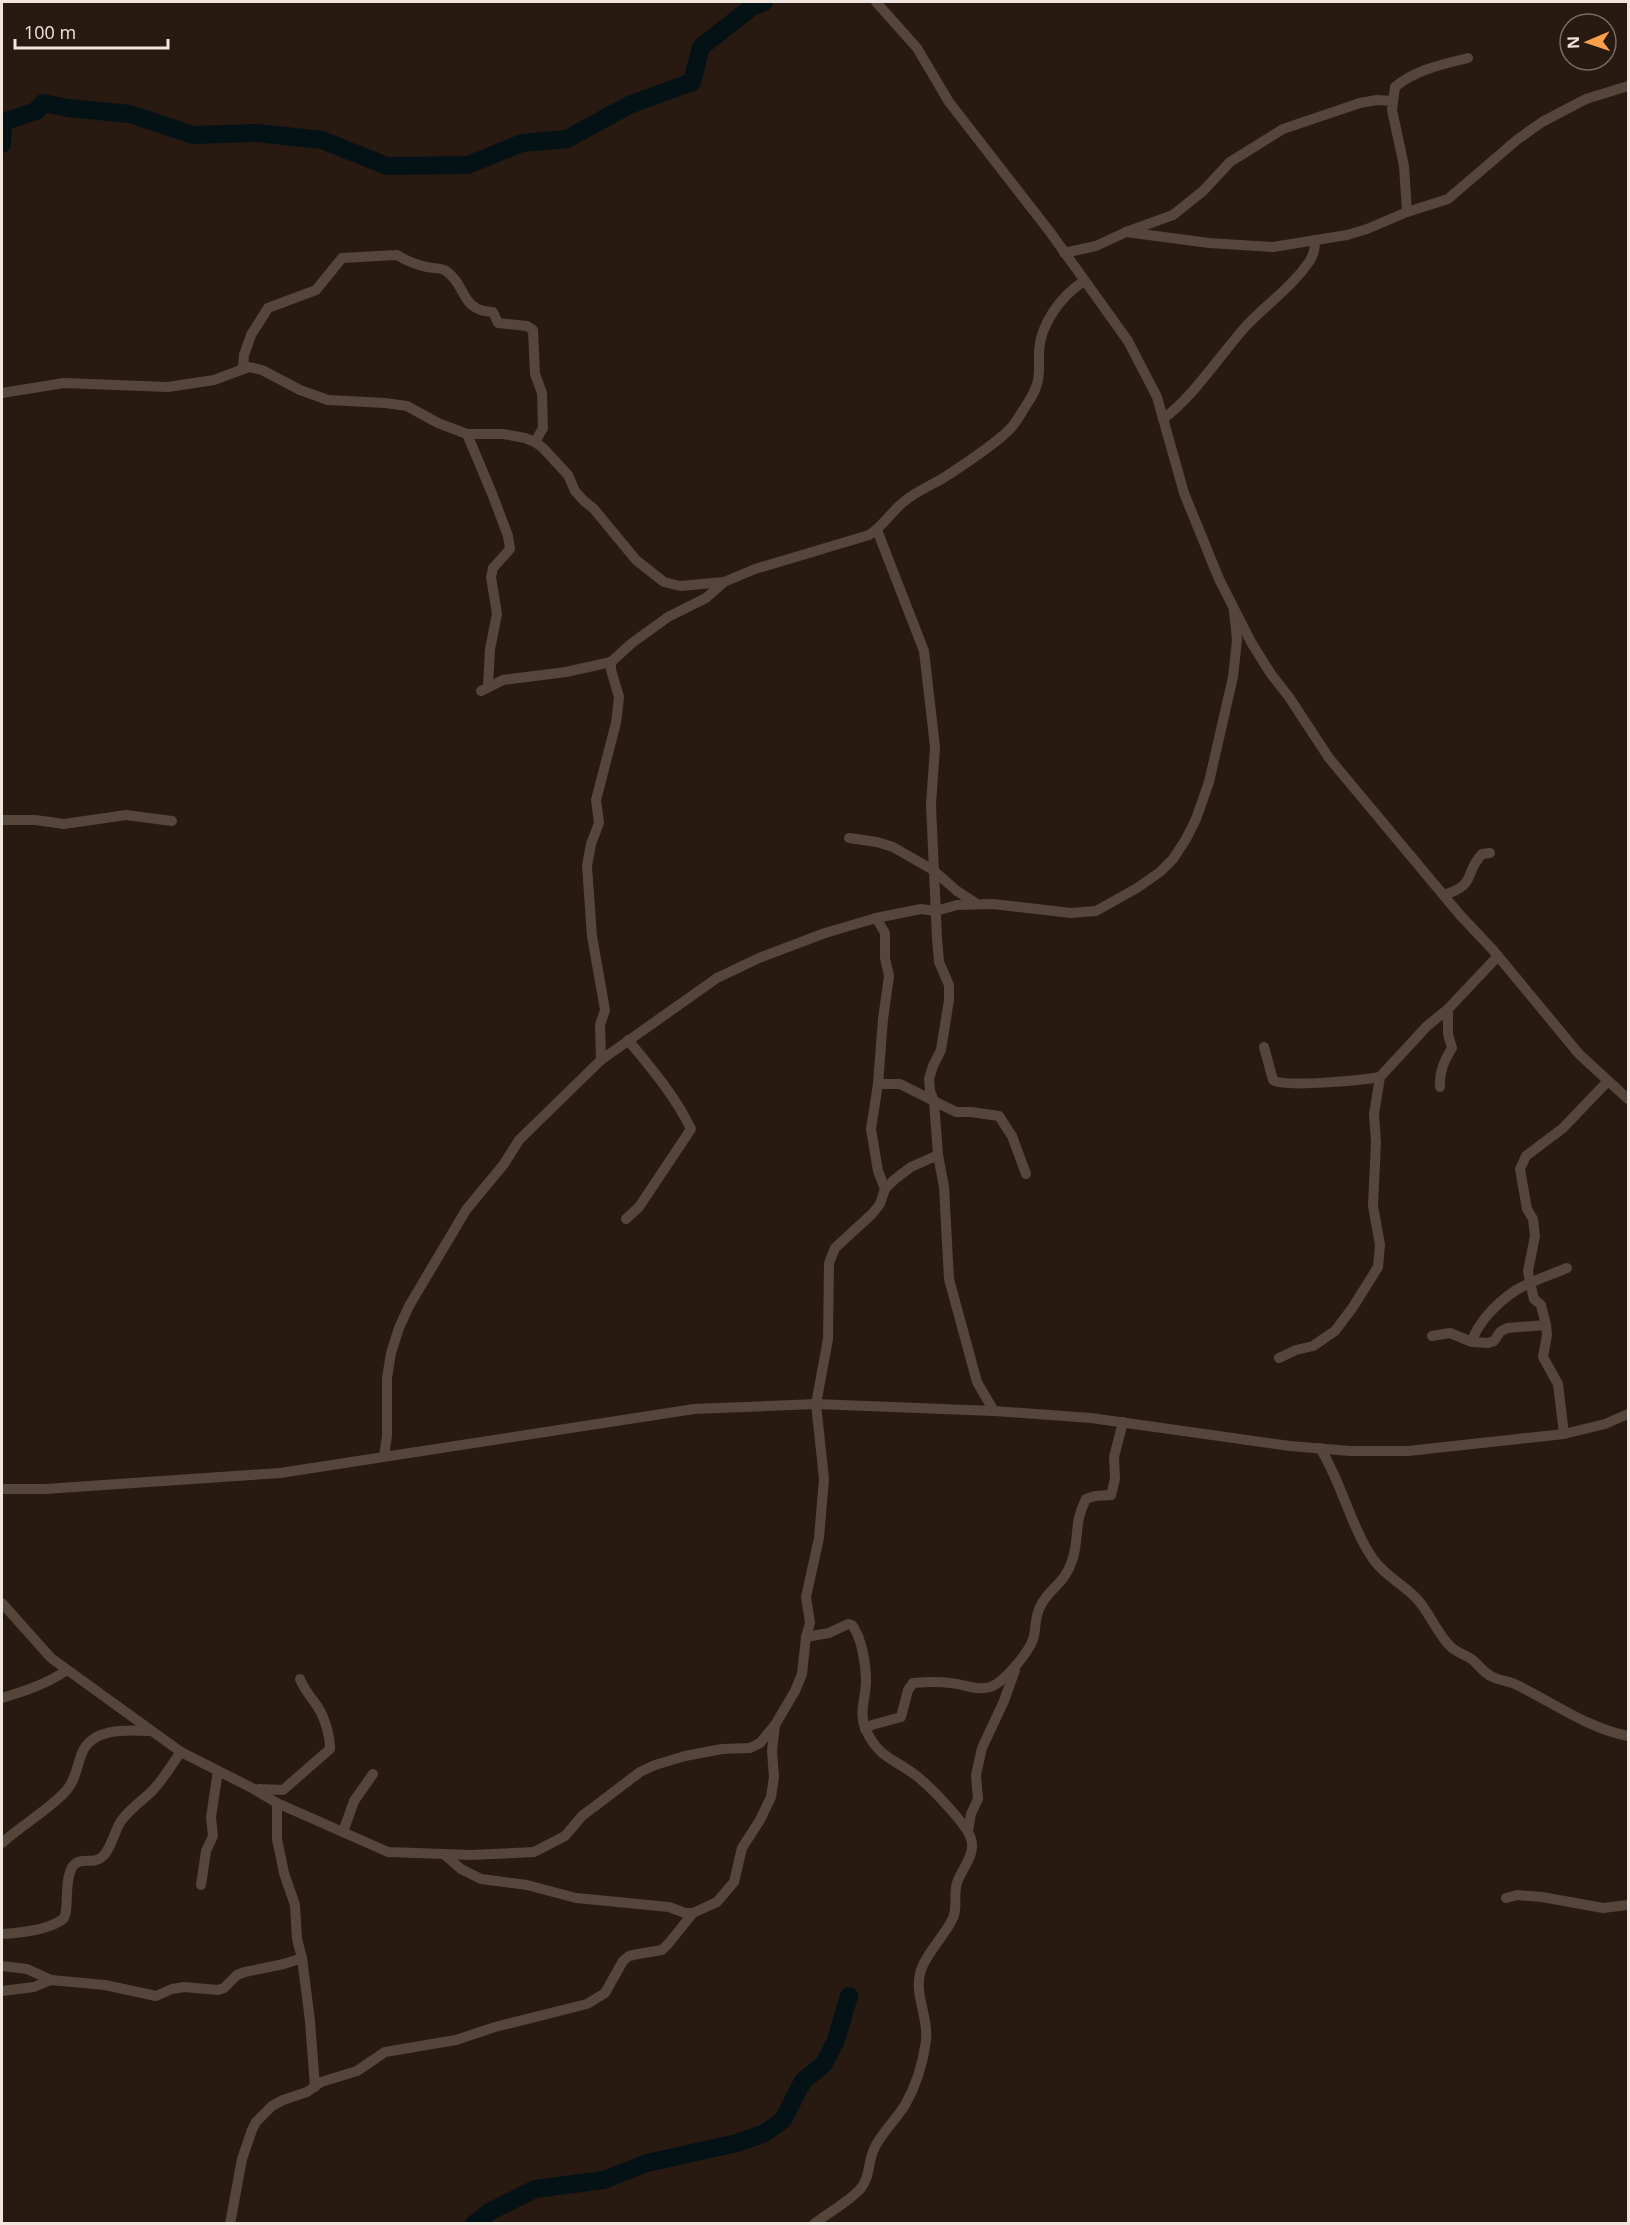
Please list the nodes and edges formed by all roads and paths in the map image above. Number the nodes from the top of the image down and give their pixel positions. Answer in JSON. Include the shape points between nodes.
{"nodes":[{"id":1,"x":876,"y":2,"type":"edge"},
{"id":2,"x":1468,"y":58,"type":"dead end"},
{"id":3,"x":1629,"y":86,"type":"edge"},
{"id":4,"x":1393,"y":101,"type":"junction"},
{"id":5,"x":1407,"y":212,"type":"junction"},
{"id":6,"x":1126,"y":232,"type":"junction"},
{"id":7,"x":1315,"y":240,"type":"junction"},
{"id":8,"x":1064,"y":253,"type":"junction"},
{"id":9,"x":1084,"y":281,"type":"junction"},
{"id":10,"x":243,"y":368,"type":"junction"},
{"id":11,"x":2,"y":393,"type":"edge"},
{"id":12,"x":1163,"y":419,"type":"junction"},
{"id":13,"x":467,"y":434,"type":"junction"},
{"id":14,"x":535,"y":442,"type":"junction"},
{"id":15,"x":877,"y":530,"type":"junction"},
{"id":16,"x":724,"y":582,"type":"junction"},
{"id":17,"x":1234,"y":611,"type":"junction"},
{"id":18,"x":611,"y":662,"type":"junction"},
{"id":19,"x":2,"y":819,"type":"edge"},
{"id":20,"x":172,"y":821,"type":"dead end"},
{"id":21,"x":849,"y":838,"type":"dead end"},
{"id":22,"x":1490,"y":853,"type":"dead end"},
{"id":23,"x":933,"y":870,"type":"junction"},
{"id":24,"x":1443,"y":895,"type":"junction"},
{"id":25,"x":977,"y":905,"type":"junction"},
{"id":26,"x":936,"y":911,"type":"junction"},
{"id":27,"x":876,"y":918,"type":"junction"},
{"id":28,"x":1498,"y":956,"type":"junction"},
{"id":29,"x":1448,"y":1009,"type":"junction"},
{"id":30,"x":628,"y":1040,"type":"junction"},
{"id":31,"x":1264,"y":1047,"type":"dead end"},
{"id":32,"x":601,"y":1060,"type":"junction"},
{"id":33,"x":1380,"y":1077,"type":"junction"},
{"id":34,"x":1608,"y":1081,"type":"junction"},
{"id":35,"x":878,"y":1084,"type":"junction"},
{"id":36,"x":1440,"y":1087,"type":"dead end"},
{"id":37,"x":1629,"y":1099,"type":"edge"},
{"id":38,"x":934,"y":1101,"type":"junction"},
{"id":39,"x":938,"y":1155,"type":"junction"},
{"id":40,"x":1026,"y":1174,"type":"dead end"},
{"id":41,"x":885,"y":1189,"type":"junction"},
{"id":42,"x":626,"y":1219,"type":"dead end"},
{"id":43,"x":1567,"y":1269,"type":"dead end"},
{"id":44,"x":1530,"y":1283,"type":"junction"},
{"id":45,"x":1546,"y":1325,"type":"junction"},
{"id":46,"x":1432,"y":1336,"type":"dead end"},
{"id":47,"x":1472,"y":1342,"type":"junction"},
{"id":48,"x":1279,"y":1358,"type":"dead end"},
{"id":49,"x":816,"y":1404,"type":"junction"},
{"id":50,"x":994,"y":1411,"type":"junction"},
{"id":51,"x":1629,"y":1414,"type":"edge"},
{"id":52,"x":1124,"y":1422,"type":"junction"},
{"id":53,"x":1564,"y":1434,"type":"junction"},
{"id":54,"x":1320,"y":1448,"type":"junction"},
{"id":55,"x":384,"y":1456,"type":"junction"},
{"id":56,"x":2,"y":1489,"type":"edge"},
{"id":57,"x":2,"y":1603,"type":"edge"},
{"id":58,"x":806,"y":1637,"type":"junction"},
{"id":59,"x":1017,"y":1663,"type":"junction"},
{"id":60,"x":67,"y":1670,"type":"junction"},
{"id":61,"x":300,"y":1679,"type":"dead end"},
{"id":62,"x":2,"y":1698,"type":"edge"},
{"id":63,"x":775,"y":1725,"type":"junction"},
{"id":64,"x":866,"y":1729,"type":"junction"},
{"id":65,"x":149,"y":1731,"type":"junction"},
{"id":66,"x":1629,"y":1736,"type":"edge"},
{"id":67,"x":181,"y":1752,"type":"junction"},
{"id":68,"x":218,"y":1771,"type":"junction"},
{"id":69,"x":373,"y":1774,"type":"dead end"},
{"id":70,"x":252,"y":1788,"type":"junction"},
{"id":71,"x":283,"y":1790,"type":"junction"},
{"id":72,"x":277,"y":1803,"type":"junction"},
{"id":73,"x":303,"y":1813,"type":"junction"},
{"id":74,"x":968,"y":1831,"type":"junction"},
{"id":75,"x":343,"y":1832,"type":"junction"},
{"id":76,"x":2,"y":1843,"type":"edge"},
{"id":77,"x":445,"y":1854,"type":"junction"},
{"id":78,"x":201,"y":1885,"type":"dead end"},
{"id":79,"x":1506,"y":1898,"type":"dead end"},
{"id":80,"x":1629,"y":1905,"type":"edge"},
{"id":81,"x":693,"y":1913,"type":"junction"},
{"id":82,"x":2,"y":1934,"type":"edge"},
{"id":83,"x":302,"y":1958,"type":"junction"},
{"id":84,"x":2,"y":1966,"type":"edge"},
{"id":85,"x":51,"y":1980,"type":"junction"},
{"id":86,"x":2,"y":1991,"type":"edge"},
{"id":87,"x":315,"y":2086,"type":"junction"},
{"id":88,"x":230,"y":2223,"type":"edge"},
{"id":89,"x":814,"y":2223,"type":"edge"}],
"edges":[{"from":1,"to":8,"type":"street","via":[[917,48],[949,102]]},
{"from":2,"to":4,"type":"street","via":[[1401,81],[1395,87]]},
{"from":3,"to":5,"type":"street","via":[[1564,108],[1518,139],[1448,199]]},
{"from":4,"to":5,"type":"street"},
{"from":4,"to":6,"type":"street","via":[[1360,103],[1283,129],[1230,162],[1173,215]]},
{"from":5,"to":7,"type":"street","via":[[1367,229]]},
{"from":6,"to":7,"type":"street","via":[[1274,247]]},
{"from":6,"to":8,"type":"street","via":[[1096,246]]},
{"from":7,"to":12,"type":"street","via":[[1309,261],[1281,296],[1250,323],[1178,407]]},
{"from":8,"to":9,"type":"street"},
{"from":9,"to":12,"type":"street","via":[[1128,341],[1157,397]]},
{"from":9,"to":15,"type":"street","via":[[1053,311],[1039,350],[1039,381],[1010,429],[945,477],[907,499]]},
{"from":10,"to":11,"type":"street","via":[[214,380],[168,387],[64,383]]},
{"from":10,"to":13,"type":"street","via":[[262,370],[328,400],[407,406]]},
{"from":10,"to":14,"type":"street","via":[[251,335],[268,308],[316,290],[342,258],[398,255],[405,261],[446,271],[469,303],[484,312],[493,312],[498,323],[532,330],[543,428]]},
{"from":12,"to":17,"type":"street","via":[[1184,493]]},
{"from":13,"to":14,"type":"street","via":[[513,435]]},
{"from":13,"to":18,"type":"street","via":[[510,549],[493,567],[491,577],[497,614],[485,689],[503,680]]},
{"from":14,"to":16,"type":"street","via":[[568,475],[575,491],[636,560],[664,582],[680,586]]},
{"from":15,"to":16,"type":"street"},
{"from":15,"to":23,"type":"street","via":[[924,651],[935,747],[931,805]]},
{"from":16,"to":18,"type":"street","via":[[706,598],[668,617]]},
{"from":17,"to":24,"type":"street","via":[[1271,674],[1329,758]]},
{"from":17,"to":25,"type":"street","via":[[1237,640],[1233,677],[1209,782],[1196,819],[1173,859],[1137,888],[1096,911],[1071,913]]},
{"from":18,"to":32,"type":"street","via":[[620,697],[596,800],[599,823],[587,866],[592,936],[604,1010],[600,1025]]},
{"from":19,"to":20,"type":"street","via":[[64,824],[126,816]]},
{"from":21,"to":23,"type":"street","via":[[893,847]]},
{"from":22,"to":24,"type":"street","via":[[1476,860],[1461,890]]},
{"from":23,"to":25,"type":"street"},
{"from":23,"to":26,"type":"street"},
{"from":24,"to":28,"type":"street"},
{"from":25,"to":26,"type":"street"},
{"from":26,"to":27,"type":"street","via":[[921,909]]},
{"from":26,"to":38,"type":"street","via":[[939,962],[949,993],[941,1050],[929,1079]]},
{"from":27,"to":30,"type":"street","via":[[741,966],[717,978]]},
{"from":27,"to":35,"type":"street","via":[[885,933],[889,976]]},
{"from":28,"to":29,"type":"street"},
{"from":28,"to":34,"type":"street","via":[[1579,1054]]},
{"from":29,"to":33,"type":"street"},
{"from":29,"to":36,"type":"street","via":[[1452,1048],[1443,1063]]},
{"from":30,"to":32,"type":"street"},
{"from":30,"to":42,"type":"street","via":[[663,1081],[691,1129],[639,1207]]},
{"from":31,"to":33,"type":"street","via":[[1277,1083]]},
{"from":32,"to":55,"type":"street","via":[[519,1140],[466,1210],[409,1306],[391,1353]]},
{"from":33,"to":48,"type":"street","via":[[1374,1114],[1373,1206],[1380,1245],[1378,1268],[1335,1331],[1313,1346]]},
{"from":34,"to":37,"type":"street"},
{"from":34,"to":44,"type":"street","via":[[1563,1128],[1522,1162],[1527,1209],[1535,1236],[1528,1271]]},
{"from":35,"to":38,"type":"street","via":[[900,1084]]},
{"from":35,"to":41,"type":"street","via":[[870,1129]]},
{"from":38,"to":39,"type":"street"},
{"from":38,"to":40,"type":"street","via":[[956,1112],[999,1116],[1012,1136]]},
{"from":39,"to":41,"type":"street","via":[[911,1167]]},
{"from":39,"to":50,"type":"street","via":[[946,1209],[949,1279],[977,1382]]},
{"from":41,"to":49,"type":"street","via":[[872,1214],[833,1252],[828,1275],[826,1355]]},
{"from":43,"to":44,"type":"street"},
{"from":44,"to":45,"type":"street"},
{"from":44,"to":47,"type":"street","via":[[1498,1302],[1474,1332]]},
{"from":45,"to":47,"type":"street","via":[[1507,1328],[1488,1344]]},
{"from":45,"to":53,"type":"street","via":[[1544,1357],[1558,1384]]},
{"from":46,"to":47,"type":"street","via":[[1450,1333]]},
{"from":49,"to":50,"type":"street"},
{"from":49,"to":55,"type":"street","via":[[694,1409]]},
{"from":49,"to":58,"type":"street","via":[[824,1479],[819,1538],[806,1597],[810,1623]]},
{"from":50,"to":52,"type":"street"},
{"from":51,"to":53,"type":"street"},
{"from":52,"to":54,"type":"street"},
{"from":52,"to":59,"type":"street","via":[[1114,1457],[1114,1489],[1111,1495],[1086,1499],[1078,1519],[1072,1562],[1060,1584],[1041,1604],[1034,1639]]},
{"from":53,"to":54,"type":"street","via":[[1408,1451]]},
{"from":54,"to":66,"type":"street","via":[[1372,1558],[1418,1600],[1444,1641],[1488,1675],[1516,1684],[1574,1716]]},
{"from":55,"to":56,"type":"street","via":[[269,1474]]},
{"from":57,"to":60,"type":"street","via":[[44,1651]]},
{"from":58,"to":63,"type":"street","via":[[800,1683]]},
{"from":58,"to":64,"type":"street","via":[[852,1624],[865,1669],[861,1716]]},
{"from":59,"to":64,"type":"street","via":[[991,1687],[914,1683],[908,1690],[901,1718]]},
{"from":59,"to":74,"type":"street","via":[[982,1748],[976,1775],[978,1799]]},
{"from":60,"to":62,"type":"street","via":[[54,1679]]},
{"from":60,"to":65,"type":"street"},
{"from":61,"to":71,"type":"street","via":[[317,1705],[330,1749]]},
{"from":63,"to":77,"type":"street","via":[[760,1743],[750,1748],[685,1756],[640,1772],[582,1816],[565,1836],[534,1852]]},
{"from":63,"to":81,"type":"street","via":[[771,1797],[742,1848],[734,1882],[717,1902]]},
{"from":64,"to":74,"type":"street","via":[[883,1755],[919,1778]]},
{"from":65,"to":67,"type":"street"},
{"from":65,"to":76,"type":"street","via":[[121,1730],[100,1735],[87,1745],[69,1788]]},
{"from":67,"to":68,"type":"street"},
{"from":67,"to":82,"type":"street","via":[[150,1793],[121,1822],[104,1856],[73,1866],[62,1920],[36,1930]]},
{"from":68,"to":70,"type":"street"},
{"from":68,"to":78,"type":"street","via":[[211,1817],[213,1836],[206,1851]]},
{"from":69,"to":75,"type":"street","via":[[354,1801]]},
{"from":70,"to":71,"type":"street"},
{"from":70,"to":72,"type":"street"},
{"from":71,"to":73,"type":"street"},
{"from":72,"to":73,"type":"street"},
{"from":72,"to":83,"type":"street","via":[[277,1839],[295,1905]]},
{"from":73,"to":75,"type":"street"},
{"from":74,"to":89,"type":"street","via":[[973,1841],[956,1887],[954,1918],[921,1968],[917,1992],[927,2022],[922,2063],[905,2105],[874,2148],[862,2186]]},
{"from":75,"to":77,"type":"street","via":[[388,1852]]},
{"from":77,"to":81,"type":"street","via":[[461,1869],[481,1879],[527,1885],[576,1898]]},
{"from":79,"to":80,"type":"street","via":[[1542,1897],[1603,1908]]},
{"from":81,"to":87,"type":"street","via":[[662,1950],[623,1961],[605,1993],[587,2004],[456,2040],[385,2052],[357,2072]]},
{"from":83,"to":85,"type":"street","via":[[237,1975],[218,1990],[172,1989],[156,1996],[105,1984]]},
{"from":83,"to":87,"type":"street"},
{"from":84,"to":85,"type":"street","via":[[27,1969]]},
{"from":85,"to":86,"type":"street"},
{"from":87,"to":88,"type":"street","via":[[272,2106],[256,2122],[242,2159]]}]}
